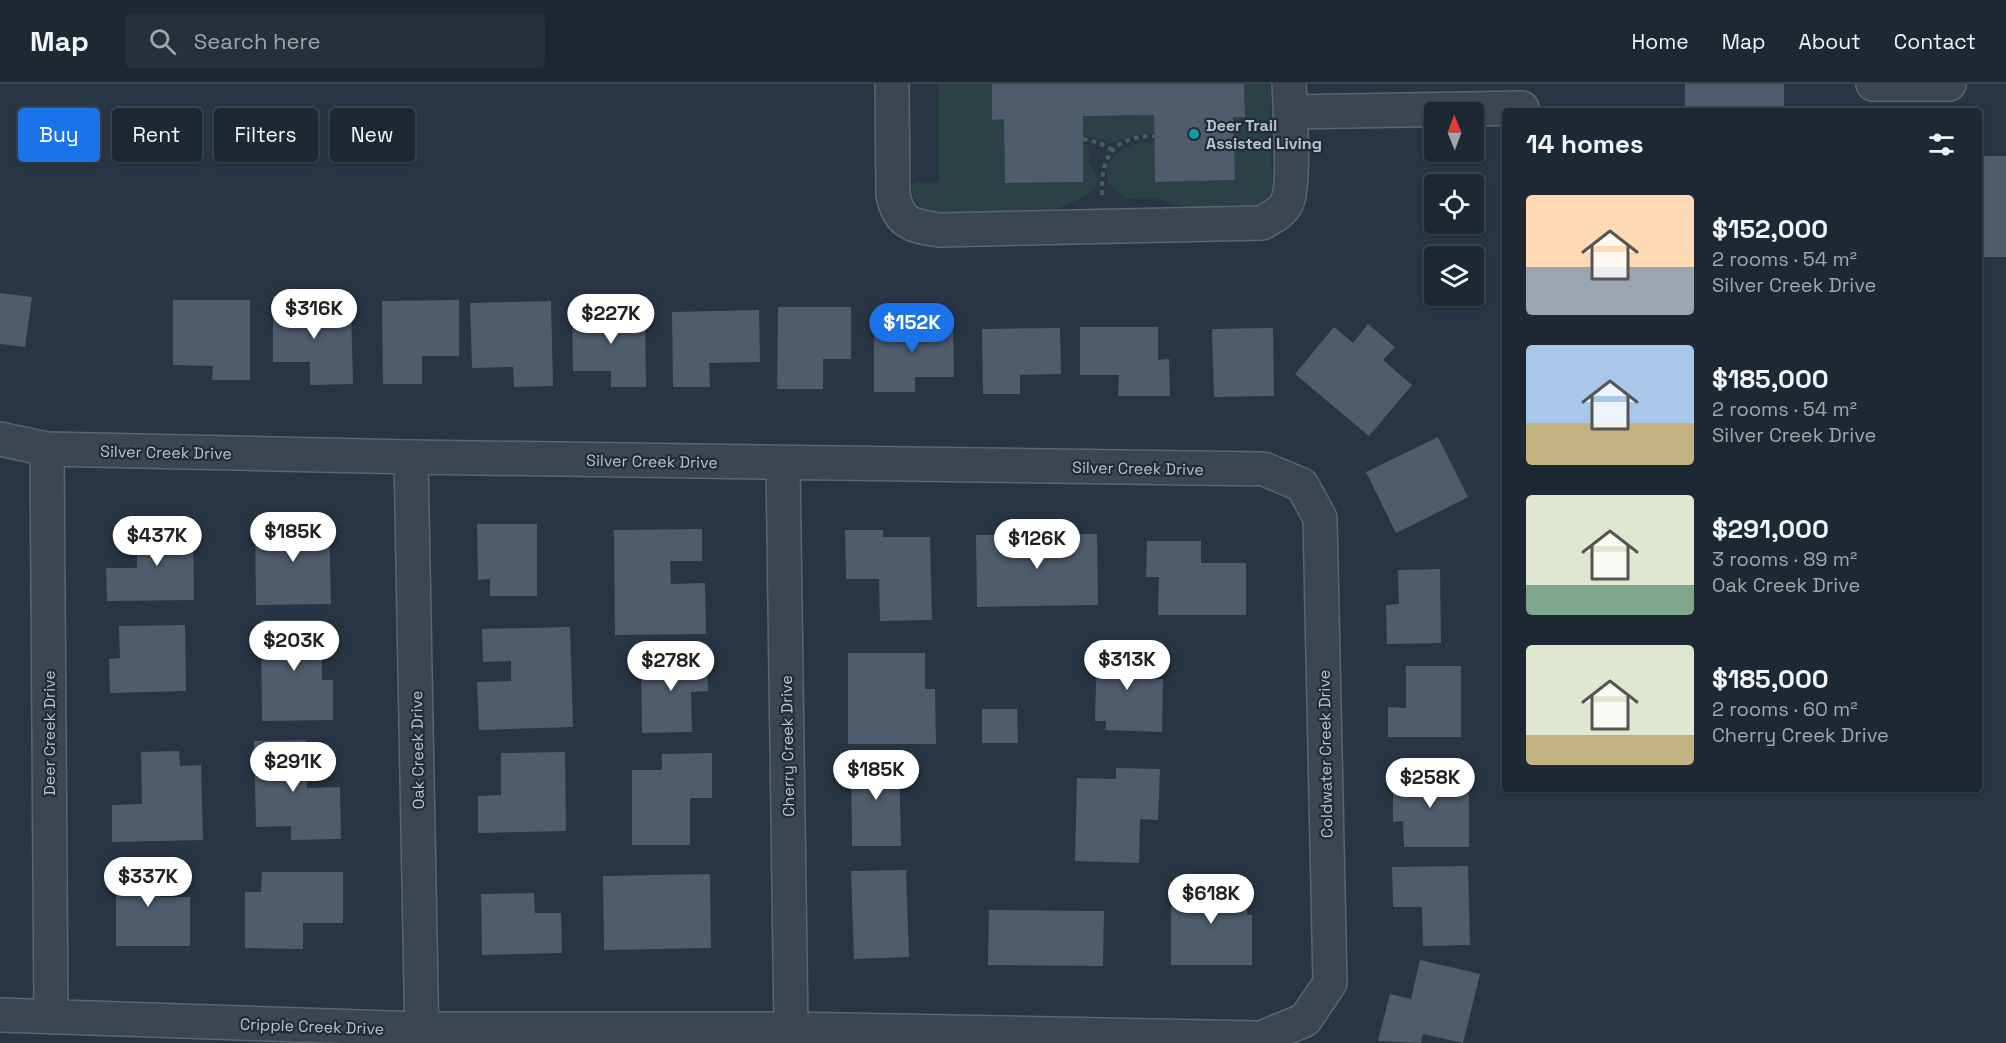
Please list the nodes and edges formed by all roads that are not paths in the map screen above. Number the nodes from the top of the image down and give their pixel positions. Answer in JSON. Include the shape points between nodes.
{"nodes":[{"id":1,"x":892,"y":84,"type":"edge"},
{"id":2,"x":1949,"y":84,"type":"edge"},
{"id":3,"x":1872,"y":94,"type":"edge"},
{"id":4,"x":1360,"y":97,"type":"edge"},
{"id":5,"x":1289,"y":98,"type":"edge"},
{"id":6,"x":1522,"y":108,"type":"dead end"},
{"id":7,"x":1190,"y":226,"type":"junction"},
{"id":8,"x":1049,"y":228,"type":"junction"},
{"id":9,"x":0,"y":439,"type":"edge"},
{"id":10,"x":47,"y":449,"type":"junction"},
{"id":11,"x":411,"y":457,"type":"junction"},
{"id":12,"x":783,"y":463,"type":"junction"},
{"id":13,"x":1302,"y":485,"type":"joint"},
{"id":14,"x":0,"y":1015,"type":"edge"},
{"id":15,"x":51,"y":1017,"type":"junction"},
{"id":16,"x":1305,"y":1020,"type":"joint"},
{"id":17,"x":791,"y":1029,"type":"junction"},
{"id":18,"x":422,"y":1036,"type":"edge"}],
"edges":[{"from":1,"to":8,"type":"street","via":[[893,195],[897,211],[906,221],[939,230]]},
{"from":2,"to":3,"type":"street"},
{"from":4,"to":5,"type":"street"},
{"from":4,"to":6,"type":"street"},
{"from":5,"to":7,"type":"street","via":[[1287,202],[1262,223]]},
{"from":7,"to":8,"type":"street"},
{"from":7,"to":8,"type":"street","via":[[1149,212],[1086,214]]},
{"from":9,"to":10,"type":"street","name":"Silver Creek Drive"},
{"from":10,"to":11,"type":"street","name":"Silver Creek Drive"},
{"from":10,"to":15,"type":"street","name":"Deer Creek Drive"},
{"from":11,"to":12,"type":"street","name":"Silver Creek Drive"},
{"from":11,"to":18,"type":"street","name":"Oak Creek Drive"},
{"from":12,"to":13,"type":"street","name":"Silver Creek Drive","via":[[1264,469]]},
{"from":12,"to":17,"type":"street","name":"Cherry Creek Drive"},
{"from":13,"to":16,"type":"street","name":"Coldwater Creek Drive","via":[[1320,518],[1330,983]]},
{"from":14,"to":15,"type":"street","name":"Cripple Creek Drive"},
{"from":15,"to":18,"type":"street","name":"Cripple Creek Drive"},
{"from":16,"to":17,"type":"street","name":"Cripple Creek Drive","via":[[1261,1038]]},
{"from":17,"to":18,"type":"street","name":"Cripple Creek Drive"}]}
